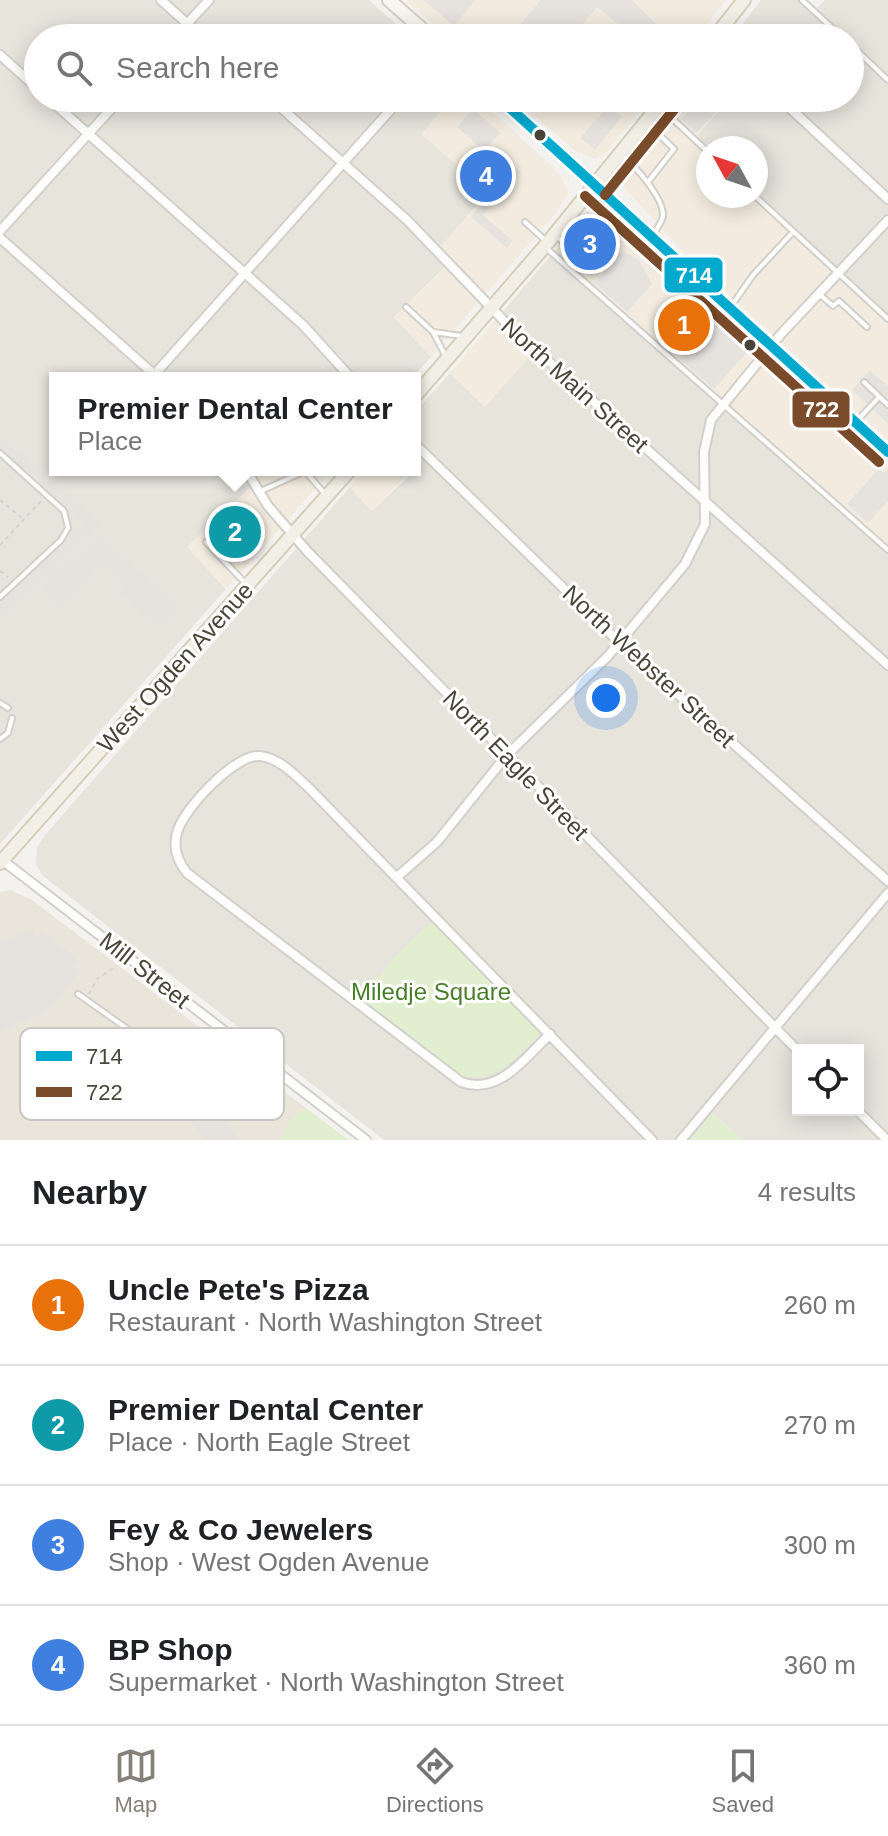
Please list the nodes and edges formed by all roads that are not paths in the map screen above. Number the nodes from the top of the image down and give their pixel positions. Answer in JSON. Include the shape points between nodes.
{"nodes":[{"id":1,"x":161,"y":0,"type":"edge"},
{"id":2,"x":209,"y":0,"type":"edge"},
{"id":3,"x":389,"y":0,"type":"edge"},
{"id":4,"x":744,"y":0,"type":"edge"},
{"id":5,"x":802,"y":0,"type":"edge"},
{"id":6,"x":187,"y":24,"type":"joint"},
{"id":7,"x":416,"y":24,"type":"edge"},
{"id":8,"x":725,"y":24,"type":"edge"},
{"id":9,"x":828,"y":24,"type":"edge"},
{"id":10,"x":0,"y":55,"type":"edge"},
{"id":11,"x":864,"y":57,"type":"edge"},
{"id":12,"x":24,"y":76,"type":"edge"},
{"id":13,"x":888,"y":80,"type":"edge"},
{"id":14,"x":64,"y":112,"type":"edge"},
{"id":15,"x":109,"y":112,"type":"edge"},
{"id":16,"x":286,"y":112,"type":"edge"},
{"id":17,"x":386,"y":112,"type":"edge"},
{"id":18,"x":514,"y":112,"type":"edge"},
{"id":19,"x":654,"y":112,"type":"edge"},
{"id":20,"x":671,"y":112,"type":"edge"},
{"id":21,"x":794,"y":112,"type":"edge"},
{"id":22,"x":646,"y":122,"type":"junction"},
{"id":23,"x":89,"y":134,"type":"junction"},
{"id":24,"x":696,"y":139,"type":"edge"},
{"id":25,"x":621,"y":153,"type":"junction"},
{"id":26,"x":342,"y":162,"type":"junction"},
{"id":27,"x":647,"y":183,"type":"junction"},
{"id":28,"x":594,"y":186,"type":"junction"},
{"id":29,"x":888,"y":199,"type":"edge"},
{"id":30,"x":768,"y":208,"type":"edge"},
{"id":31,"x":631,"y":219,"type":"junction"},
{"id":32,"x":888,"y":220,"type":"edge"},
{"id":33,"x":525,"y":222,"type":"dead end"},
{"id":34,"x":0,"y":231,"type":"edge"},
{"id":35,"x":793,"y":231,"type":"junction"},
{"id":36,"x":0,"y":238,"type":"edge"},
{"id":37,"x":652,"y":238,"type":"junction"},
{"id":38,"x":549,"y":241,"type":"junction"},
{"id":39,"x":838,"y":273,"type":"junction"},
{"id":40,"x":245,"y":274,"type":"junction"},
{"id":41,"x":819,"y":294,"type":"junction"},
{"id":42,"x":406,"y":307,"type":"dead end"},
{"id":43,"x":491,"y":309,"type":"junction"},
{"id":44,"x":728,"y":310,"type":"junction"},
{"id":45,"x":888,"y":319,"type":"edge"},
{"id":46,"x":867,"y":327,"type":"dead end"},
{"id":47,"x":433,"y":332,"type":"junction"},
{"id":48,"x":467,"y":336,"type":"junction"},
{"id":49,"x":771,"y":348,"type":"junction"},
{"id":50,"x":447,"y":359,"type":"junction"},
{"id":51,"x":151,"y":372,"type":"edge"},
{"id":52,"x":159,"y":372,"type":"edge"},
{"id":53,"x":346,"y":372,"type":"edge"},
{"id":54,"x":864,"y":382,"type":"dead end"},
{"id":55,"x":421,"y":389,"type":"edge"},
{"id":56,"x":879,"y":397,"type":"junction"},
{"id":57,"x":722,"y":404,"type":"junction"},
{"id":58,"x":888,"y":405,"type":"edge"},
{"id":59,"x":855,"y":423,"type":"junction"},
{"id":60,"x":421,"y":450,"type":"edge"},
{"id":61,"x":888,"y":452,"type":"edge"},
{"id":62,"x":0,"y":453,"type":"edge"},
{"id":63,"x":250,"y":476,"type":"edge"},
{"id":64,"x":293,"y":476,"type":"edge"},
{"id":65,"x":311,"y":476,"type":"edge"},
{"id":66,"x":345,"y":476,"type":"edge"},
{"id":67,"x":259,"y":492,"type":"junction"},
{"id":68,"x":327,"y":496,"type":"junction"},
{"id":69,"x":705,"y":501,"type":"junction"},
{"id":70,"x":292,"y":535,"type":"junction"},
{"id":71,"x":206,"y":542,"type":"dead end"},
{"id":72,"x":888,"y":550,"type":"edge"},
{"id":73,"x":247,"y":585,"type":"junction"},
{"id":74,"x":0,"y":597,"type":"edge"},
{"id":75,"x":620,"y":643,"type":"junction"},
{"id":76,"x":888,"y":665,"type":"edge"},
{"id":77,"x":0,"y":703,"type":"edge"},
{"id":78,"x":8,"y":708,"type":"dead end"},
{"id":79,"x":12,"y":718,"type":"dead end"},
{"id":80,"x":0,"y":739,"type":"edge"},
{"id":81,"x":506,"y":756,"type":"junction"},
{"id":82,"x":1,"y":861,"type":"edge"},
{"id":83,"x":397,"y":877,"type":"junction"},
{"id":84,"x":888,"y":881,"type":"edge"},
{"id":85,"x":888,"y":893,"type":"edge"},
{"id":86,"x":78,"y":994,"type":"dead end"},
{"id":87,"x":126,"y":1028,"type":"edge"},
{"id":88,"x":219,"y":1028,"type":"edge"},
{"id":89,"x":775,"y":1028,"type":"junction"},
{"id":90,"x":550,"y":1034,"type":"junction"},
{"id":91,"x":792,"y":1045,"type":"edge"},
{"id":92,"x":284,"y":1077,"type":"edge"},
{"id":93,"x":863,"y":1116,"type":"edge"},
{"id":94,"x":366,"y":1140,"type":"edge"},
{"id":95,"x":652,"y":1140,"type":"edge"},
{"id":96,"x":681,"y":1140,"type":"edge"},
{"id":97,"x":887,"y":1140,"type":"edge"}],
"edges":[{"from":1,"to":6,"type":"street"},
{"from":2,"to":6,"type":"street"},
{"from":3,"to":7,"type":"main road"},
{"from":4,"to":8,"type":"main road"},
{"from":5,"to":9,"type":"lane"},
{"from":10,"to":12,"type":"street"},
{"from":11,"to":13,"type":"lane"},
{"from":14,"to":23,"type":"street"},
{"from":15,"to":23,"type":"street"},
{"from":16,"to":26,"type":"street","name":"North Main Street"},
{"from":17,"to":26,"type":"street"},
{"from":18,"to":28,"type":"main road"},
{"from":19,"to":22,"type":"main road"},
{"from":20,"to":24,"type":"lane"},
{"from":21,"to":29,"type":"street"},
{"from":22,"to":25,"type":"main road"},
{"from":22,"to":27,"type":"lane","via":[[674,149]]},
{"from":23,"to":34,"type":"street"},
{"from":23,"to":40,"type":"street"},
{"from":25,"to":27,"type":"lane"},
{"from":25,"to":28,"type":"main road"},
{"from":26,"to":40,"type":"street"},
{"from":26,"to":43,"type":"street","name":"North Main Street","via":[[407,220]]},
{"from":27,"to":37,"type":"lane","via":[[663,215]]},
{"from":28,"to":31,"type":"main road"},
{"from":28,"to":38,"type":"main road"},
{"from":30,"to":35,"type":"lane"},
{"from":31,"to":37,"type":"main road"},
{"from":31,"to":38,"type":"lane","via":[[587,268]]},
{"from":32,"to":39,"type":"street"},
{"from":33,"to":38,"type":"lane"},
{"from":35,"to":39,"type":"lane"},
{"from":35,"to":44,"type":"lane"},
{"from":36,"to":51,"type":"street"},
{"from":37,"to":44,"type":"main road"},
{"from":38,"to":43,"type":"main road"},
{"from":38,"to":57,"type":"lane"},
{"from":39,"to":41,"type":"street"},
{"from":39,"to":45,"type":"lane"},
{"from":40,"to":52,"type":"street"},
{"from":40,"to":53,"type":"street"},
{"from":41,"to":46,"type":"lane","via":[[833,306],[839,301]]},
{"from":41,"to":49,"type":"street"},
{"from":42,"to":47,"type":"lane"},
{"from":43,"to":48,"type":"main road"},
{"from":43,"to":69,"type":"street","name":"North Main Street"},
{"from":44,"to":49,"type":"main road"},
{"from":47,"to":48,"type":"lane"},
{"from":47,"to":50,"type":"lane"},
{"from":48,"to":50,"type":"main road"},
{"from":49,"to":57,"type":"street"},
{"from":49,"to":59,"type":"main road"},
{"from":50,"to":55,"type":"main road"},
{"from":54,"to":56,"type":"lane"},
{"from":56,"to":58,"type":"lane"},
{"from":56,"to":59,"type":"lane"},
{"from":57,"to":69,"type":"street","via":[[705,440]]},
{"from":57,"to":72,"type":"lane"},
{"from":59,"to":61,"type":"main road"},
{"from":60,"to":75,"type":"street","name":"North Webster Street"},
{"from":62,"to":74,"type":"lane","via":[[64,511],[68,528]]},
{"from":63,"to":67,"type":"street","name":"North Eagle Street"},
{"from":64,"to":67,"type":"lane"},
{"from":65,"to":68,"type":"lane"},
{"from":66,"to":68,"type":"main road","name":"West Ogden Avenue"},
{"from":67,"to":70,"type":"street","name":"North Eagle Street"},
{"from":68,"to":70,"type":"main road","name":"West Ogden Avenue"},
{"from":69,"to":75,"type":"street","via":[[705,524],[693,554]]},
{"from":69,"to":76,"type":"street","name":"North Main Street"},
{"from":70,"to":73,"type":"main road","name":"West Ogden Avenue"},
{"from":70,"to":81,"type":"street","name":"North Eagle Street"},
{"from":71,"to":73,"type":"lane"},
{"from":73,"to":82,"type":"main road","name":"West Ogden Avenue"},
{"from":75,"to":81,"type":"street"},
{"from":75,"to":84,"type":"street","name":"North Webster Street"},
{"from":77,"to":78,"type":"lane"},
{"from":79,"to":80,"type":"lane"},
{"from":81,"to":83,"type":"street","via":[[437,842]]},
{"from":81,"to":89,"type":"street","name":"North Eagle Street"},
{"from":82,"to":88,"type":"street","name":"Mill Street"},
{"from":83,"to":90,"type":"street"},
{"from":83,"to":90,"type":"street","via":[[311,790],[266,757],[249,756],[230,767],[179,827],[176,850],[187,873],[465,1084],[502,1079]]},
{"from":85,"to":89,"type":"street"},
{"from":86,"to":87,"type":"lane"},
{"from":89,"to":91,"type":"street","name":"North Eagle Street"},
{"from":89,"to":96,"type":"street"},
{"from":90,"to":95,"type":"street"},
{"from":92,"to":94,"type":"street","name":"Mill Street"},
{"from":93,"to":97,"type":"street"}]}
